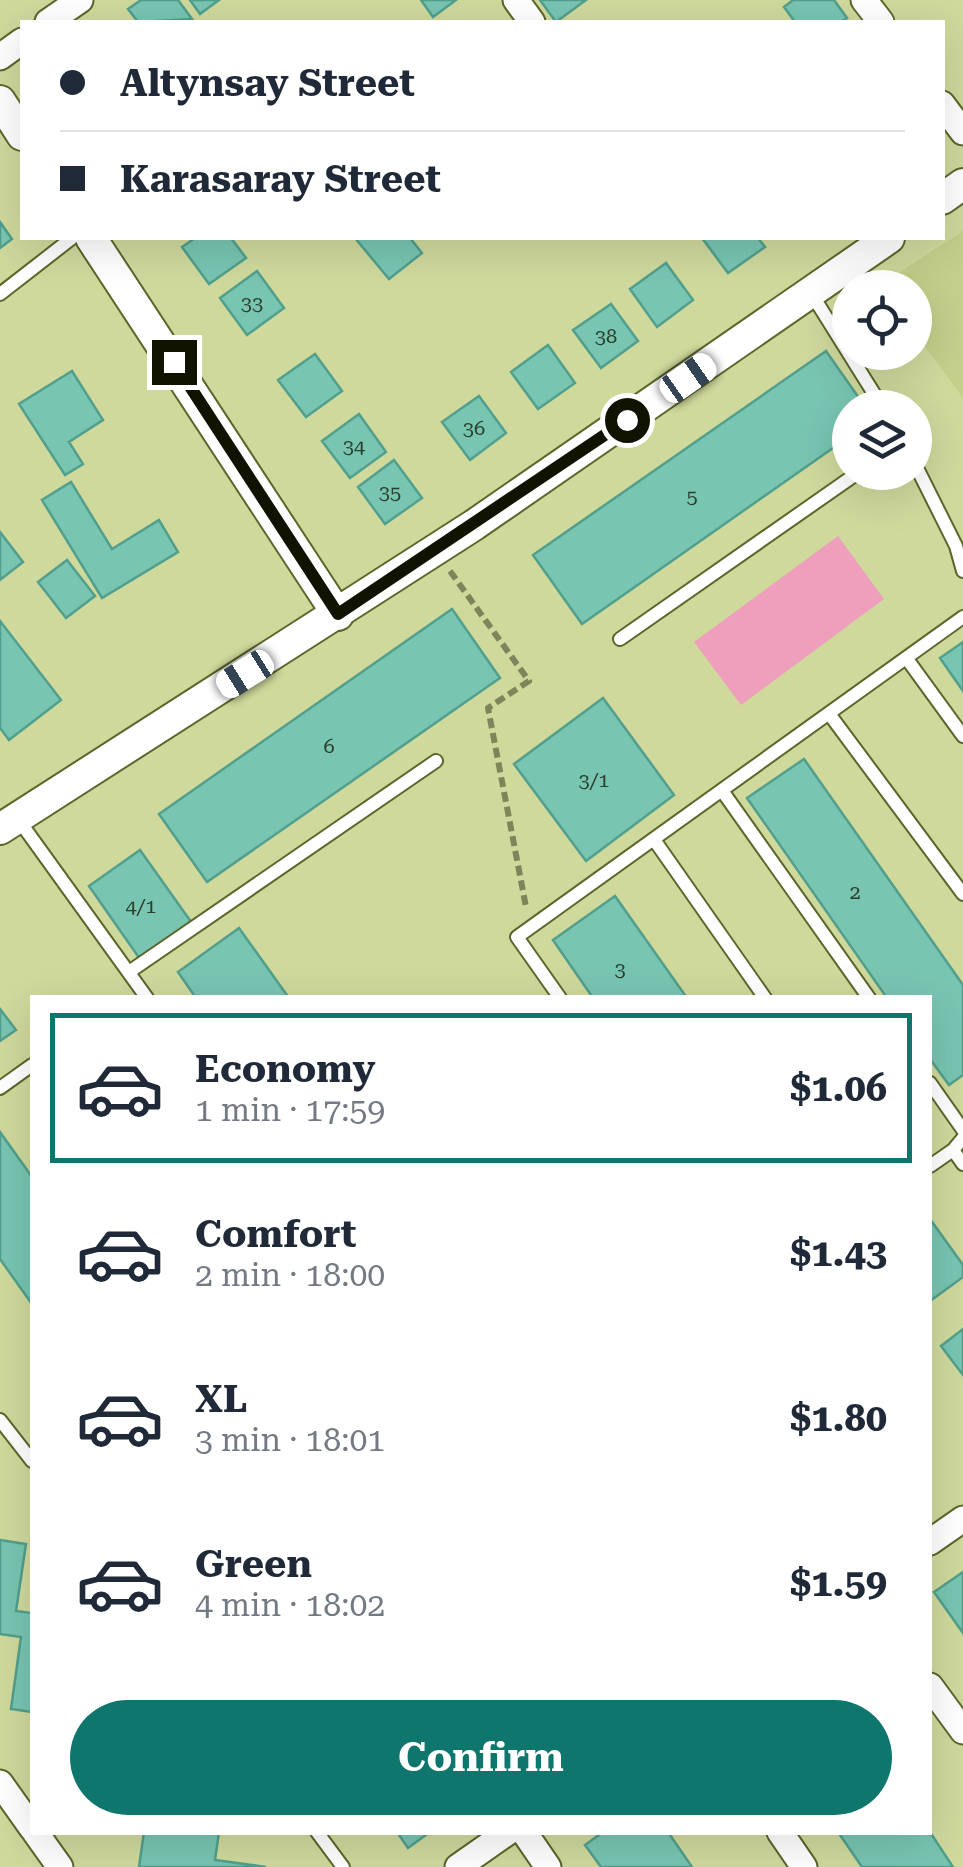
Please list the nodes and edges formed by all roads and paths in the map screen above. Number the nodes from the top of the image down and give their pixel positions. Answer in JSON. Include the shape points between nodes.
{"nodes":[{"id":1,"x":80,"y":0,"type":"edge"},
{"id":2,"x":864,"y":0,"type":"edge"},
{"id":3,"x":51,"y":20,"type":"edge"},
{"id":4,"x":879,"y":20,"type":"edge"},
{"id":5,"x":0,"y":102,"type":"edge"},
{"id":6,"x":945,"y":108,"type":"edge"},
{"id":7,"x":20,"y":132,"type":"edge"},
{"id":8,"x":963,"y":132,"type":"edge"},
{"id":9,"x":69,"y":240,"type":"edge"},
{"id":10,"x":92,"y":240,"type":"edge"},
{"id":11,"x":886,"y":240,"type":"edge"},
{"id":12,"x":0,"y":294,"type":"edge"},
{"id":13,"x":811,"y":294,"type":"junction"},
{"id":14,"x":871,"y":390,"type":"edge"},
{"id":15,"x":833,"y":490,"type":"edge"},
{"id":16,"x":928,"y":490,"type":"edge"},
{"id":17,"x":435,"y":551,"type":"junction"},
{"id":18,"x":963,"y":571,"type":"edge"},
{"id":19,"x":338,"y":614,"type":"junction"},
{"id":20,"x":963,"y":617,"type":"edge"},
{"id":21,"x":620,"y":640,"type":"dead end"},
{"id":22,"x":907,"y":659,"type":"junction"},
{"id":23,"x":830,"y":715,"type":"junction"},
{"id":24,"x":963,"y":736,"type":"edge"},
{"id":25,"x":436,"y":761,"type":"dead end"},
{"id":26,"x":723,"y":792,"type":"junction"},
{"id":27,"x":8,"y":823,"type":"edge"},
{"id":28,"x":655,"y":842,"type":"junction"},
{"id":29,"x":963,"y":894,"type":"edge"},
{"id":30,"x":530,"y":928,"type":"junction"},
{"id":31,"x":129,"y":972,"type":"junction"},
{"id":32,"x":145,"y":995,"type":"edge"},
{"id":33,"x":558,"y":995,"type":"edge"},
{"id":34,"x":763,"y":995,"type":"edge"},
{"id":35,"x":867,"y":995,"type":"edge"},
{"id":36,"x":30,"y":1066,"type":"edge"},
{"id":37,"x":932,"y":1087,"type":"edge"},
{"id":38,"x":0,"y":1088,"type":"edge"},
{"id":39,"x":963,"y":1130,"type":"edge"},
{"id":40,"x":963,"y":1138,"type":"edge"},
{"id":41,"x":953,"y":1150,"type":"junction"},
{"id":42,"x":963,"y":1164,"type":"edge"},
{"id":43,"x":932,"y":1165,"type":"edge"},
{"id":44,"x":0,"y":1420,"type":"edge"},
{"id":45,"x":30,"y":1458,"type":"edge"},
{"id":46,"x":963,"y":1519,"type":"edge"},
{"id":47,"x":932,"y":1541,"type":"edge"},
{"id":48,"x":932,"y":1689,"type":"edge"},
{"id":49,"x":963,"y":1731,"type":"edge"},
{"id":50,"x":0,"y":1783,"type":"edge"},
{"id":51,"x":30,"y":1824,"type":"edge"},
{"id":52,"x":38,"y":1835,"type":"edge"},
{"id":53,"x":319,"y":1835,"type":"edge"},
{"id":54,"x":504,"y":1835,"type":"edge"},
{"id":55,"x":526,"y":1835,"type":"edge"},
{"id":56,"x":782,"y":1835,"type":"edge"},
{"id":57,"x":60,"y":1867,"type":"edge"},
{"id":58,"x":343,"y":1867,"type":"edge"},
{"id":59,"x":458,"y":1867,"type":"edge"},
{"id":60,"x":548,"y":1867,"type":"edge"},
{"id":61,"x":804,"y":1867,"type":"edge"}],
"edges":[{"from":1,"to":3,"type":"street"},
{"from":2,"to":4,"type":"street"},
{"from":5,"to":7,"type":"street"},
{"from":6,"to":8,"type":"street"},
{"from":9,"to":12,"type":"lane"},
{"from":10,"to":19,"type":"street"},
{"from":11,"to":13,"type":"street"},
{"from":13,"to":14,"type":"lane"},
{"from":13,"to":17,"type":"street"},
{"from":15,"to":21,"type":"lane"},
{"from":16,"to":18,"type":"lane"},
{"from":17,"to":19,"type":"street"},
{"from":17,"to":30,"type":"path","via":[[530,681],[488,708]]},
{"from":19,"to":27,"type":"street"},
{"from":20,"to":22,"type":"lane"},
{"from":22,"to":23,"type":"lane"},
{"from":22,"to":24,"type":"lane"},
{"from":23,"to":26,"type":"lane"},
{"from":23,"to":29,"type":"lane"},
{"from":25,"to":31,"type":"lane"},
{"from":26,"to":28,"type":"lane"},
{"from":26,"to":35,"type":"lane"},
{"from":27,"to":31,"type":"lane"},
{"from":28,"to":30,"type":"lane"},
{"from":28,"to":34,"type":"lane"},
{"from":30,"to":33,"type":"lane","via":[[517,937]]},
{"from":31,"to":32,"type":"lane"},
{"from":36,"to":38,"type":"lane"},
{"from":37,"to":39,"type":"lane"},
{"from":40,"to":41,"type":"lane"},
{"from":41,"to":42,"type":"lane"},
{"from":41,"to":43,"type":"lane"},
{"from":44,"to":45,"type":"lane"},
{"from":46,"to":47,"type":"street"},
{"from":48,"to":49,"type":"street"},
{"from":50,"to":51,"type":"street"},
{"from":52,"to":57,"type":"street"},
{"from":53,"to":58,"type":"lane"},
{"from":54,"to":59,"type":"street"},
{"from":55,"to":60,"type":"street"},
{"from":56,"to":61,"type":"street"}]}
